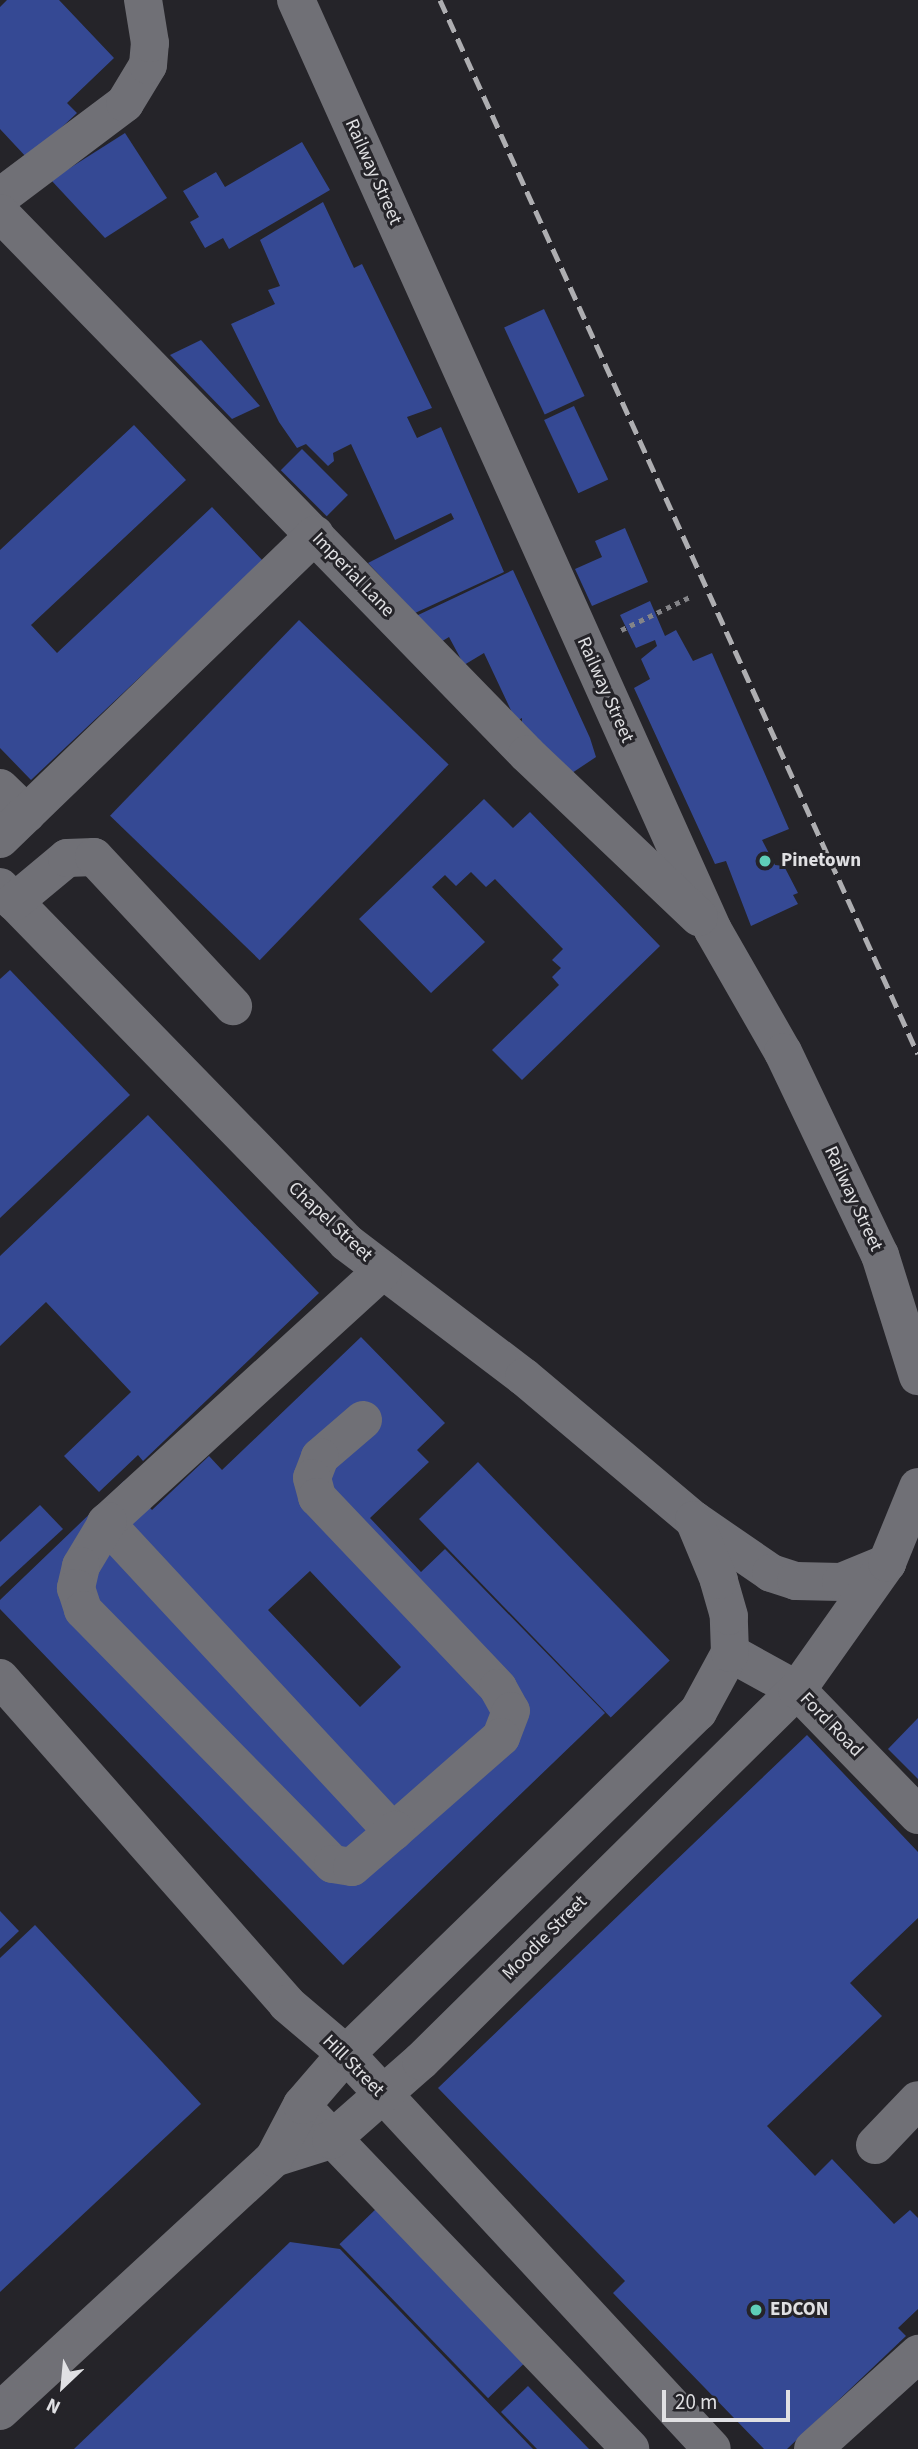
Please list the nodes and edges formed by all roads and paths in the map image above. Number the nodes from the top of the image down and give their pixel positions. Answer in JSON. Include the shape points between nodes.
{"nodes":[{"id":1,"x":143,"y":0,"type":"edge"},
{"id":2,"x":296,"y":0,"type":"edge"},
{"id":3,"x":0,"y":197,"type":"edge"},
{"id":4,"x":0,"y":213,"type":"edge"},
{"id":5,"x":315,"y":536,"type":"junction"},
{"id":6,"x":692,"y":596,"type":"dead end"},
{"id":7,"x":586,"y":647,"type":"junction"},
{"id":8,"x":0,"y":788,"type":"edge"},
{"id":9,"x":13,"y":827,"type":"edge"},
{"id":10,"x":7,"y":895,"type":"edge"},
{"id":11,"x":713,"y":930,"type":"junction"},
{"id":12,"x":233,"y":1006,"type":"dead end"},
{"id":13,"x":383,"y":1270,"type":"junction"},
{"id":14,"x":918,"y":1376,"type":"edge"},
{"id":15,"x":363,"y":1420,"type":"dead end"},
{"id":16,"x":918,"y":1487,"type":"edge"},
{"id":17,"x":694,"y":1520,"type":"junction"},
{"id":18,"x":108,"y":1521,"type":"junction"},
{"id":19,"x":887,"y":1563,"type":"junction"},
{"id":20,"x":730,"y":1653,"type":"junction"},
{"id":21,"x":0,"y":1678,"type":"edge"},
{"id":22,"x":797,"y":1690,"type":"junction"},
{"id":23,"x":918,"y":1815,"type":"edge"},
{"id":24,"x":395,"y":1830,"type":"junction"},
{"id":25,"x":346,"y":2054,"type":"junction"},
{"id":26,"x":382,"y":2094,"type":"junction"},
{"id":27,"x":918,"y":2100,"type":"edge"},
{"id":28,"x":302,"y":2105,"type":"junction"},
{"id":29,"x":331,"y":2140,"type":"junction"},
{"id":30,"x":875,"y":2145,"type":"dead end"},
{"id":31,"x":274,"y":2158,"type":"junction"},
{"id":32,"x":918,"y":2354,"type":"edge"},
{"id":33,"x":0,"y":2411,"type":"edge"},
{"id":34,"x":630,"y":2449,"type":"edge"},
{"id":35,"x":712,"y":2449,"type":"edge"},
{"id":36,"x":813,"y":2449,"type":"edge"}],
"edges":[{"from":1,"to":3,"type":"street","via":[[150,43],[148,65],[125,103]]},
{"from":2,"to":7,"type":"street","name":"Railway Street"},
{"from":4,"to":5,"type":"street","name":"Imperial Lane"},
{"from":5,"to":9,"type":"street"},
{"from":5,"to":11,"type":"street","name":"Imperial Lane","via":[[527,754]]},
{"from":6,"to":7,"type":"path"},
{"from":7,"to":11,"type":"street","name":"Railway Street"},
{"from":8,"to":9,"type":"street"},
{"from":10,"to":12,"type":"street","via":[[67,858],[94,858]]},
{"from":10,"to":13,"type":"street","name":"Chapel Street","via":[[346,1242]]},
{"from":11,"to":14,"type":"street","name":"Railway Street","via":[[783,1052],[880,1255]]},
{"from":13,"to":17,"type":"street","name":"Chapel Street","via":[[524,1377]]},
{"from":13,"to":18,"type":"street"},
{"from":15,"to":24,"type":"street","via":[[320,1457],[312,1478],[317,1497],[498,1688],[511,1711],[501,1737]]},
{"from":16,"to":19,"type":"street"},
{"from":17,"to":19,"type":"street","name":"Chapel Street","via":[[771,1573],[796,1581],[817,1585],[841,1582]]},
{"from":17,"to":20,"type":"street","name":"Chapel Street","via":[[729,1616]]},
{"from":18,"to":24,"type":"street"},
{"from":18,"to":24,"type":"street","via":[[81,1566],[76,1588],[83,1610],[333,1864],[352,1867]]},
{"from":19,"to":22,"type":"street","via":[[859,1609]]},
{"from":20,"to":22,"type":"street","name":"Ford Road"},
{"from":20,"to":25,"type":"street","name":"Moodie Street","via":[[704,1702],[682,1729]]},
{"from":21,"to":25,"type":"street","name":"Hill Street","via":[[287,2004]]},
{"from":22,"to":23,"type":"street","name":"Ford Road"},
{"from":22,"to":26,"type":"street","name":"Moodie Street"},
{"from":25,"to":26,"type":"street","name":"Hill Street"},
{"from":25,"to":28,"type":"street","name":"Moodie Street"},
{"from":26,"to":29,"type":"street","name":"Moodie Street"},
{"from":26,"to":35,"type":"street","name":"Hill Street"},
{"from":27,"to":30,"type":"street"},
{"from":28,"to":29,"type":"street"},
{"from":28,"to":31,"type":"street","name":"Moodie Street"},
{"from":29,"to":31,"type":"street","name":"Moodie Street"},
{"from":29,"to":34,"type":"street"},
{"from":31,"to":33,"type":"street","name":"Moodie Street"},
{"from":32,"to":36,"type":"street"}]}
